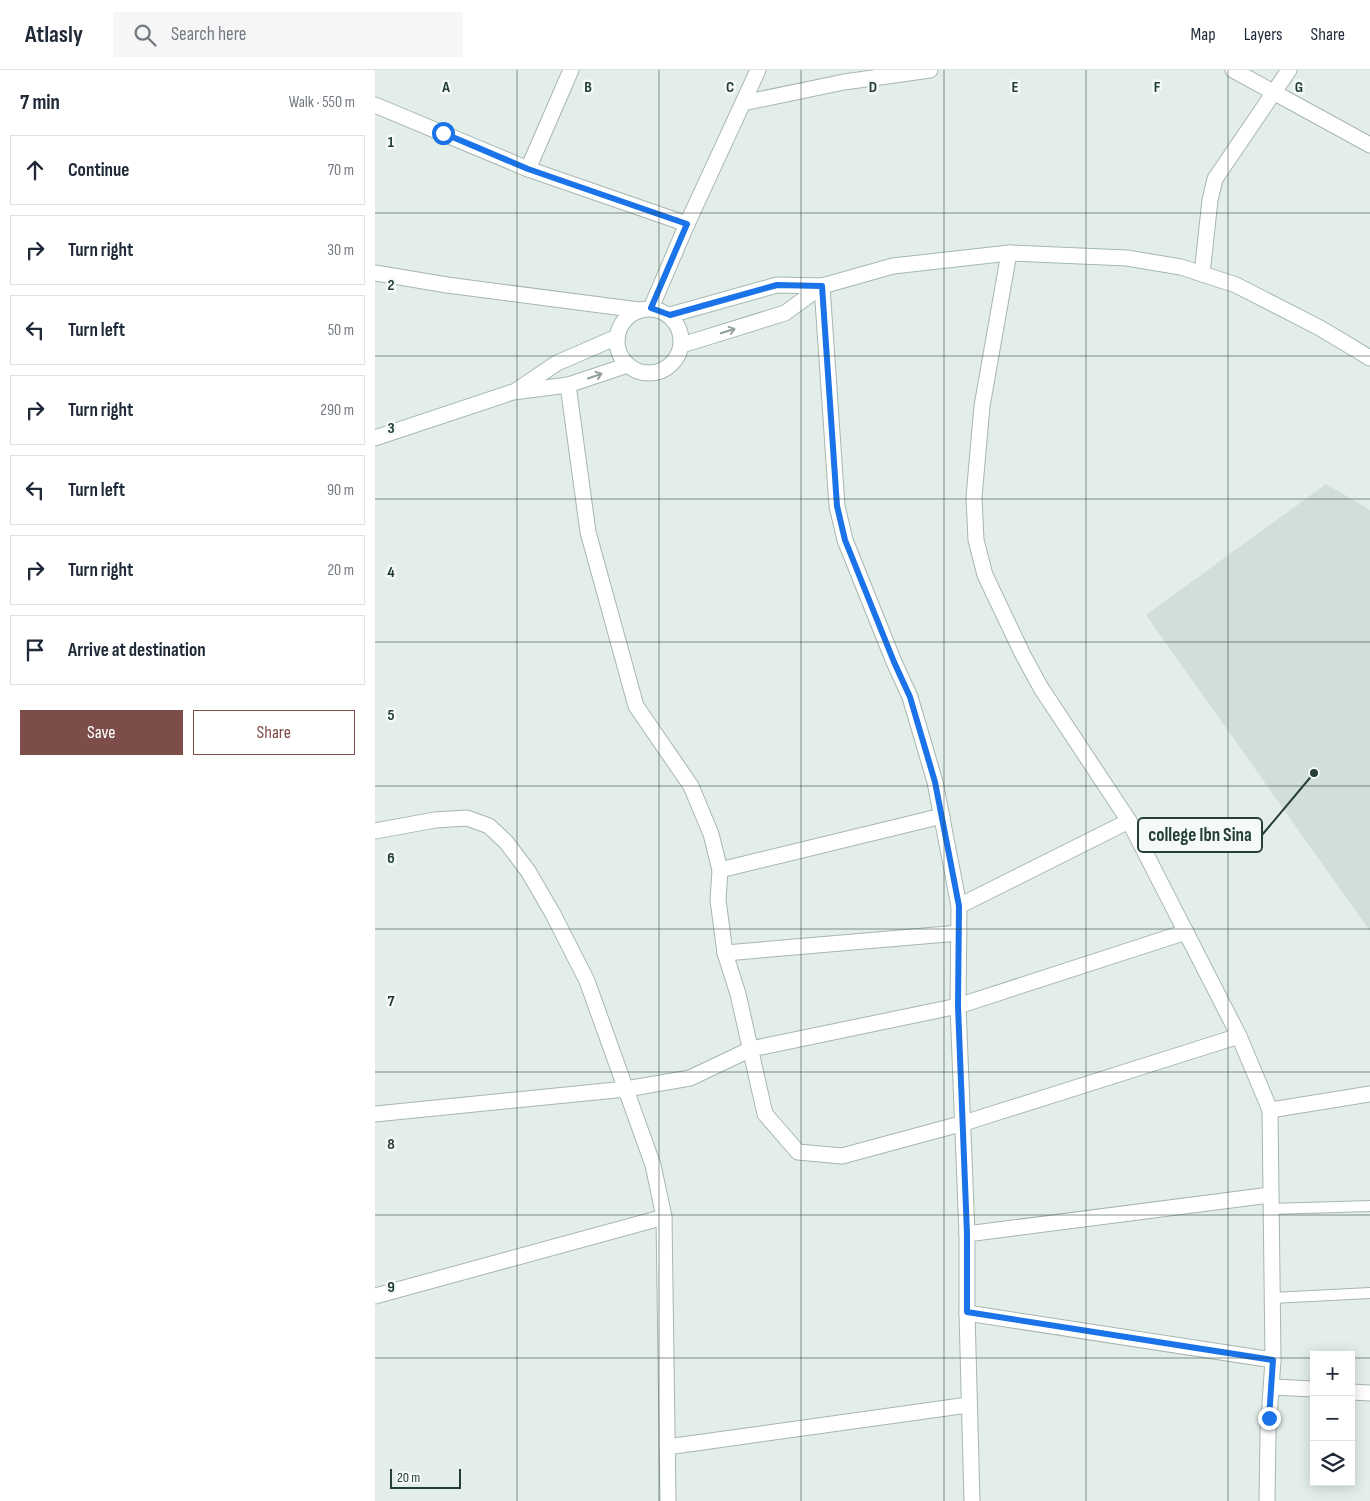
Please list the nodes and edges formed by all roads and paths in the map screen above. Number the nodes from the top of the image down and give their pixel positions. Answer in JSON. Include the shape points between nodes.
{"nodes":[{"id":1,"x":571,"y":70,"type":"edge"},
{"id":2,"x":758,"y":70,"type":"edge"},
{"id":3,"x":930,"y":70,"type":"edge"},
{"id":4,"x":1233,"y":70,"type":"edge"},
{"id":5,"x":1289,"y":70,"type":"edge"},
{"id":6,"x":1275,"y":94,"type":"junction"},
{"id":7,"x":743,"y":103,"type":"junction"},
{"id":8,"x":375,"y":105,"type":"edge"},
{"id":9,"x":1370,"y":145,"type":"edge"},
{"id":10,"x":528,"y":169,"type":"junction"},
{"id":11,"x":687,"y":224,"type":"junction"},
{"id":12,"x":1009,"y":253,"type":"junction"},
{"id":13,"x":375,"y":273,"type":"edge"},
{"id":14,"x":1203,"y":274,"type":"junction"},
{"id":15,"x":822,"y":286,"type":"junction"},
{"id":16,"x":645,"y":309,"type":"junction"},
{"id":17,"x":670,"y":315,"type":"junction"},
{"id":18,"x":617,"y":337,"type":"junction"},
{"id":19,"x":682,"y":345,"type":"junction"},
{"id":20,"x":1370,"y":358,"type":"edge"},
{"id":21,"x":628,"y":365,"type":"junction"},
{"id":22,"x":568,"y":385,"type":"junction"},
{"id":23,"x":513,"y":392,"type":"junction"},
{"id":24,"x":375,"y":438,"type":"edge"},
{"id":25,"x":942,"y":816,"type":"junction"},
{"id":26,"x":1129,"y":821,"type":"junction"},
{"id":27,"x":375,"y":831,"type":"edge"},
{"id":28,"x":720,"y":870,"type":"junction"},
{"id":29,"x":959,"y":906,"type":"junction"},
{"id":30,"x":1186,"y":932,"type":"junction"},
{"id":31,"x":959,"y":933,"type":"junction"},
{"id":32,"x":725,"y":953,"type":"junction"},
{"id":33,"x":958,"y":1006,"type":"junction"},
{"id":34,"x":1239,"y":1036,"type":"junction"},
{"id":35,"x":751,"y":1049,"type":"junction"},
{"id":36,"x":626,"y":1089,"type":"junction"},
{"id":37,"x":1370,"y":1094,"type":"edge"},
{"id":38,"x":1270,"y":1110,"type":"junction"},
{"id":39,"x":375,"y":1114,"type":"edge"},
{"id":40,"x":963,"y":1123,"type":"junction"},
{"id":41,"x":1270,"y":1202,"type":"junction"},
{"id":42,"x":1370,"y":1206,"type":"edge"},
{"id":43,"x":664,"y":1217,"type":"junction"},
{"id":44,"x":967,"y":1234,"type":"junction"},
{"id":45,"x":1370,"y":1294,"type":"edge"},
{"id":46,"x":375,"y":1296,"type":"edge"},
{"id":47,"x":1272,"y":1298,"type":"junction"},
{"id":48,"x":967,"y":1312,"type":"junction"},
{"id":49,"x":1273,"y":1360,"type":"junction"},
{"id":50,"x":1272,"y":1387,"type":"junction"},
{"id":51,"x":1310,"y":1389,"type":"edge"},
{"id":52,"x":1355,"y":1392,"type":"edge"},
{"id":53,"x":1370,"y":1393,"type":"edge"},
{"id":54,"x":969,"y":1405,"type":"junction"},
{"id":55,"x":667,"y":1447,"type":"junction"},
{"id":56,"x":668,"y":1501,"type":"edge"},
{"id":57,"x":972,"y":1501,"type":"edge"},
{"id":58,"x":1267,"y":1501,"type":"edge"}],
"edges":[{"from":1,"to":10,"type":"street"},
{"from":2,"to":7,"type":"street"},
{"from":3,"to":7,"type":"street","via":[[845,82]]},
{"from":4,"to":6,"type":"street"},
{"from":5,"to":6,"type":"street"},
{"from":6,"to":9,"type":"street"},
{"from":6,"to":14,"type":"street","via":[[1215,179],[1207,218]]},
{"from":7,"to":11,"type":"street"},
{"from":8,"to":10,"type":"street"},
{"from":10,"to":11,"type":"street"},
{"from":11,"to":16,"type":"street"},
{"from":12,"to":14,"type":"street","via":[[1127,258]]},
{"from":12,"to":15,"type":"street","via":[[893,266]]},
{"from":12,"to":26,"type":"street","via":[[982,406],[974,497],[976,540],[985,575],[1002,614],[1041,688]]},
{"from":13,"to":16,"type":"street"},
{"from":14,"to":20,"type":"street","via":[[1235,284]]},
{"from":15,"to":17,"type":"street","via":[[777,285]]},
{"from":19,"to":15,"type":"street","one_way":true,"via":[[785,313]]},
{"from":15,"to":25,"type":"street","via":[[837,506],[845,540],[910,697]]},
{"from":16,"to":17,"type":"street"},
{"from":16,"to":18,"type":"street","via":[[629,316]]},
{"from":17,"to":19,"type":"street","via":[[680,329]]},
{"from":18,"to":21,"type":"street","via":[[619,352]]},
{"from":18,"to":23,"type":"street","via":[[557,363]]},
{"from":19,"to":21,"type":"street","via":[[671,366],[661,372],[637,372]]},
{"from":22,"to":21,"type":"street","one_way":true},
{"from":22,"to":23,"type":"street"},
{"from":22,"to":28,"type":"street","via":[[588,532],[636,706],[691,786],[711,834]]},
{"from":23,"to":24,"type":"street"},
{"from":25,"to":28,"type":"street"},
{"from":25,"to":29,"type":"street"},
{"from":26,"to":29,"type":"street"},
{"from":26,"to":30,"type":"street"},
{"from":27,"to":36,"type":"street","via":[[467,818],[489,826],[506,842],[528,871],[587,981]]},
{"from":28,"to":32,"type":"street","via":[[718,900]]},
{"from":29,"to":31,"type":"street"},
{"from":30,"to":33,"type":"street"},
{"from":30,"to":34,"type":"street"},
{"from":31,"to":32,"type":"street"},
{"from":31,"to":33,"type":"street"},
{"from":32,"to":35,"type":"street"},
{"from":33,"to":35,"type":"street"},
{"from":33,"to":40,"type":"street"},
{"from":34,"to":38,"type":"street"},
{"from":34,"to":40,"type":"street"},
{"from":35,"to":36,"type":"street","via":[[690,1078]]},
{"from":35,"to":40,"type":"street","via":[[765,1114],[798,1152],[841,1156]]},
{"from":36,"to":39,"type":"street"},
{"from":36,"to":43,"type":"street","via":[[653,1165]]},
{"from":37,"to":38,"type":"street"},
{"from":38,"to":41,"type":"street"},
{"from":40,"to":44,"type":"street"},
{"from":41,"to":42,"type":"lane"},
{"from":41,"to":44,"type":"street"},
{"from":41,"to":47,"type":"street"},
{"from":43,"to":46,"type":"street"},
{"from":43,"to":55,"type":"street"},
{"from":44,"to":48,"type":"street"},
{"from":45,"to":47,"type":"lane"},
{"from":47,"to":49,"type":"street"},
{"from":48,"to":49,"type":"street"},
{"from":48,"to":54,"type":"street"},
{"from":49,"to":50,"type":"street"},
{"from":50,"to":51,"type":"street"},
{"from":50,"to":58,"type":"street"},
{"from":52,"to":53,"type":"street"},
{"from":54,"to":55,"type":"street"},
{"from":54,"to":57,"type":"street"},
{"from":55,"to":56,"type":"street"}]}
